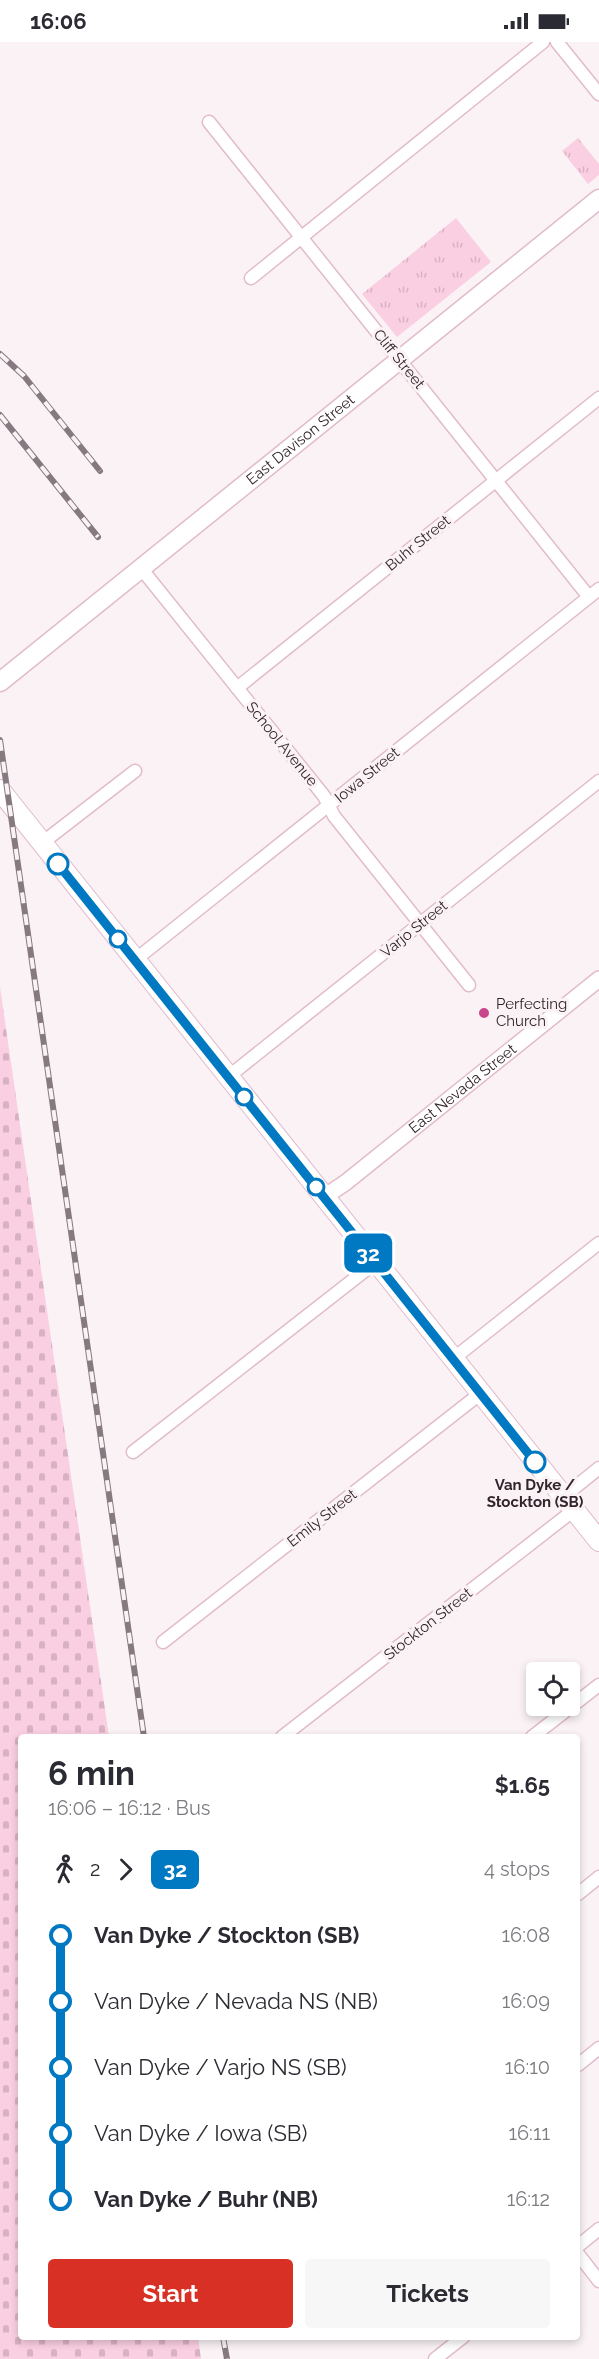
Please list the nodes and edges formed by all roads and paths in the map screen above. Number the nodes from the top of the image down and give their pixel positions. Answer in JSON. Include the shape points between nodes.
{"nodes":[{"id":1,"x":543,"y":42,"type":"edge"},
{"id":2,"x":557,"y":42,"type":"edge"},
{"id":3,"x":599,"y":94,"type":"edge"},
{"id":4,"x":209,"y":122,"type":"dead end"},
{"id":5,"x":599,"y":199,"type":"edge"},
{"id":6,"x":301,"y":236,"type":"junction"},
{"id":7,"x":251,"y":278,"type":"dead end"},
{"id":8,"x":399,"y":359,"type":"junction"},
{"id":9,"x":599,"y":398,"type":"edge"},
{"id":10,"x":496,"y":480,"type":"junction"},
{"id":11,"x":140,"y":567,"type":"junction"},
{"id":12,"x":594,"y":593,"type":"edge"},
{"id":13,"x":0,"y":682,"type":"edge"},
{"id":14,"x":237,"y":688,"type":"junction"},
{"id":15,"x":135,"y":771,"type":"dead end"},
{"id":16,"x":599,"y":781,"type":"edge"},
{"id":17,"x":0,"y":790,"type":"edge"},
{"id":18,"x":329,"y":806,"type":"junction"},
{"id":19,"x":42,"y":843,"type":"junction"},
{"id":20,"x":420,"y":924,"type":"junction"},
{"id":21,"x":135,"y":960,"type":"junction"},
{"id":22,"x":599,"y":979,"type":"edge"},
{"id":23,"x":469,"y":985,"type":"dead end"},
{"id":24,"x":228,"y":1077,"type":"junction"},
{"id":25,"x":324,"y":1197,"type":"junction"},
{"id":26,"x":599,"y":1243,"type":"edge"},
{"id":27,"x":376,"y":1262,"type":"junction"},
{"id":28,"x":453,"y":1359,"type":"junction"},
{"id":29,"x":481,"y":1393,"type":"junction"},
{"id":30,"x":133,"y":1452,"type":"dead end"},
{"id":31,"x":599,"y":1468,"type":"edge"},
{"id":32,"x":569,"y":1504,"type":"junction"},
{"id":33,"x":599,"y":1542,"type":"edge"},
{"id":34,"x":163,"y":1642,"type":"dead end"},
{"id":35,"x":599,"y":1685,"type":"edge"},
{"id":36,"x":286,"y":1734,"type":"edge"},
{"id":37,"x":536,"y":1734,"type":"edge"},
{"id":38,"x":599,"y":1877,"type":"edge"},
{"id":39,"x":580,"y":1892,"type":"edge"},
{"id":40,"x":599,"y":2048,"type":"edge"},
{"id":41,"x":580,"y":2063,"type":"edge"},
{"id":42,"x":599,"y":2229,"type":"edge"},
{"id":43,"x":580,"y":2244,"type":"edge"},
{"id":44,"x":580,"y":2257,"type":"edge"},
{"id":45,"x":599,"y":2281,"type":"edge"},
{"id":46,"x":459,"y":2340,"type":"edge"},
{"id":47,"x":435,"y":2359,"type":"edge"}],
"edges":[{"from":1,"to":6,"type":"street"},
{"from":2,"to":3,"type":"street"},
{"from":4,"to":6,"type":"street","name":"Cliff Street"},
{"from":5,"to":8,"type":"main road","name":"East Davison Street"},
{"from":6,"to":7,"type":"street"},
{"from":6,"to":8,"type":"street","name":"Cliff Street"},
{"from":8,"to":10,"type":"street","name":"Cliff Street"},
{"from":8,"to":11,"type":"main road","name":"East Davison Street"},
{"from":9,"to":10,"type":"street","name":"Buhr Street"},
{"from":10,"to":12,"type":"street","name":"Cliff Street"},
{"from":10,"to":14,"type":"street","name":"Buhr Street"},
{"from":11,"to":13,"type":"main road","name":"East Davison Street"},
{"from":11,"to":14,"type":"street","name":"School Avenue"},
{"from":12,"to":18,"type":"street","name":"Iowa Street"},
{"from":14,"to":18,"type":"street","name":"School Avenue"},
{"from":15,"to":19,"type":"street"},
{"from":16,"to":20,"type":"street","name":"Varjo Street"},
{"from":17,"to":19,"type":"main road"},
{"from":18,"to":20,"type":"street","name":"School Avenue"},
{"from":18,"to":21,"type":"street","name":"Iowa Street"},
{"from":19,"to":21,"type":"main road"},
{"from":20,"to":23,"type":"street","name":"School Avenue"},
{"from":20,"to":24,"type":"street","name":"Varjo Street"},
{"from":21,"to":24,"type":"main road"},
{"from":22,"to":25,"type":"street","name":"East Nevada Street"},
{"from":24,"to":25,"type":"main road"},
{"from":25,"to":27,"type":"main road"},
{"from":26,"to":28,"type":"street"},
{"from":27,"to":28,"type":"main road"},
{"from":27,"to":30,"type":"street"},
{"from":28,"to":29,"type":"main road"},
{"from":29,"to":32,"type":"main road"},
{"from":29,"to":34,"type":"street","name":"Emily Street"},
{"from":31,"to":32,"type":"street","name":"Stockton Street"},
{"from":32,"to":33,"type":"main road"},
{"from":32,"to":36,"type":"street","name":"Stockton Street"},
{"from":35,"to":37,"type":"street"},
{"from":38,"to":39,"type":"street"},
{"from":40,"to":41,"type":"street"},
{"from":42,"to":43,"type":"street"},
{"from":44,"to":45,"type":"street"},
{"from":46,"to":47,"type":"street"}]}
